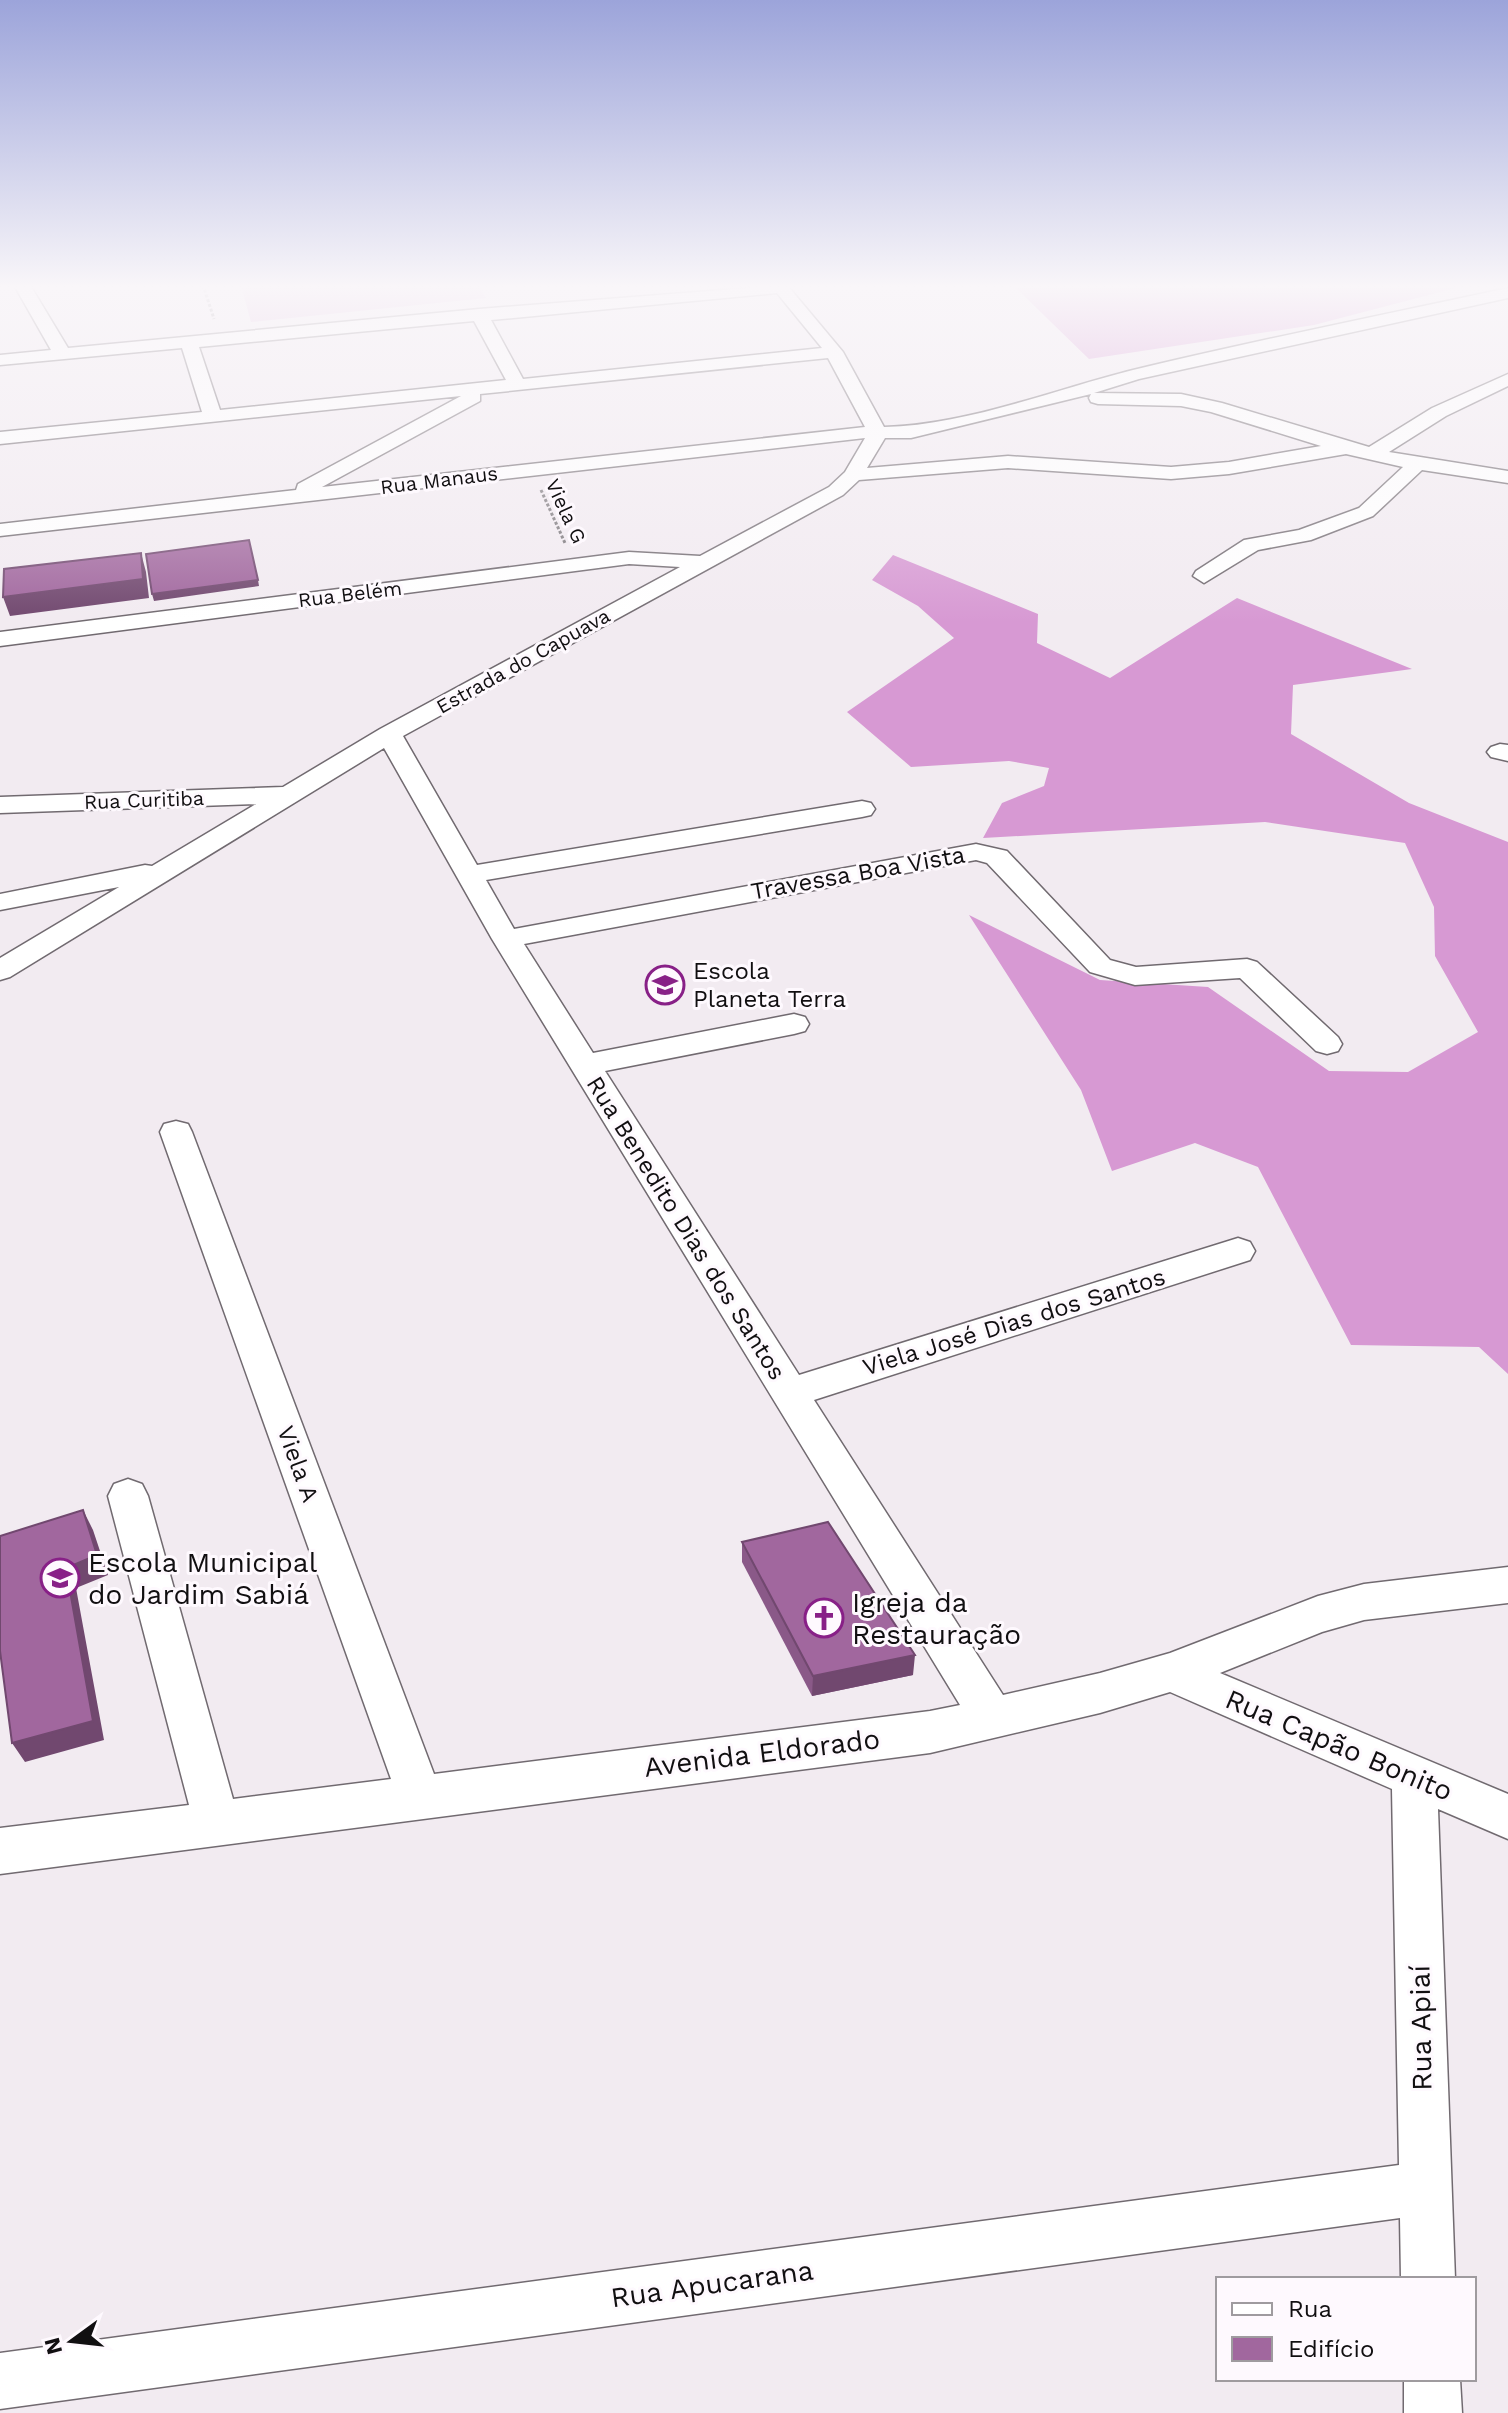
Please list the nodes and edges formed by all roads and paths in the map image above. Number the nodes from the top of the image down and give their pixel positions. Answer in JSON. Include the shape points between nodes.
{"nodes":[{"id":1,"x":206,"y":398,"type":"edge"},
{"id":2,"x":403,"y":398,"type":"edge"},
{"id":3,"x":474,"y":398,"type":"edge"},
{"id":4,"x":859,"y":398,"type":"edge"},
{"id":5,"x":1062,"y":398,"type":"edge"},
{"id":6,"x":1469,"y":398,"type":"edge"},
{"id":7,"x":1057,"y":399,"type":"junction"},
{"id":8,"x":212,"y":415,"type":"junction"},
{"id":9,"x":878,"y":433,"type":"junction"},
{"id":10,"x":0,"y":438,"type":"edge"},
{"id":11,"x":1346,"y":448,"type":"junction"},
{"id":12,"x":1372,"y":454,"type":"junction"},
{"id":13,"x":1418,"y":463,"type":"junction"},
{"id":14,"x":531,"y":469,"type":"junction"},
{"id":15,"x":853,"y":475,"type":"junction"},
{"id":16,"x":1508,"y":477,"type":"edge"},
{"id":17,"x":289,"y":497,"type":"junction"},
{"id":18,"x":0,"y":530,"type":"edge"},
{"id":19,"x":700,"y":563,"type":"junction"},
{"id":20,"x":575,"y":565,"type":"junction"},
{"id":21,"x":1204,"y":576,"type":"dead end"},
{"id":22,"x":0,"y":639,"type":"edge"},
{"id":23,"x":389,"y":734,"type":"junction"},
{"id":24,"x":288,"y":795,"type":"junction"},
{"id":25,"x":0,"y":805,"type":"edge"},
{"id":26,"x":862,"y":809,"type":"dead end"},
{"id":27,"x":167,"y":868,"type":"junction"},
{"id":28,"x":470,"y":874,"type":"junction"},
{"id":29,"x":0,"y":902,"type":"edge"},
{"id":30,"x":506,"y":939,"type":"junction"},
{"id":31,"x":0,"y":971,"type":"edge"},
{"id":32,"x":794,"y":1024,"type":"dead end"},
{"id":33,"x":1327,"y":1044,"type":"dead end"},
{"id":34,"x":585,"y":1065,"type":"junction"},
{"id":35,"x":176,"y":1132,"type":"dead end"},
{"id":36,"x":1238,"y":1251,"type":"dead end"},
{"id":37,"x":789,"y":1393,"type":"junction"},
{"id":38,"x":128,"y":1496,"type":"dead end"},
{"id":39,"x":1508,"y":1585,"type":"edge"},
{"id":40,"x":1171,"y":1672,"type":"junction"},
{"id":41,"x":992,"y":1717,"type":"junction"},
{"id":42,"x":1414,"y":1777,"type":"junction"},
{"id":43,"x":420,"y":1797,"type":"junction"},
{"id":44,"x":1508,"y":1817,"type":"edge"},
{"id":45,"x":216,"y":1822,"type":"junction"},
{"id":46,"x":0,"y":1851,"type":"edge"},
{"id":47,"x":1425,"y":2188,"type":"junction"},
{"id":48,"x":1428,"y":2277,"type":"edge"},
{"id":49,"x":0,"y":2381,"type":"edge"},
{"id":50,"x":1432,"y":2381,"type":"edge"},
{"id":51,"x":1433,"y":2413,"type":"edge"}],
"edges":[{"from":1,"to":8,"type":"street"},
{"from":2,"to":8,"type":"street"},
{"from":3,"to":17,"type":"street"},
{"from":4,"to":9,"type":"street"},
{"from":5,"to":7,"type":"street"},
{"from":6,"to":12,"type":"street"},
{"from":7,"to":9,"type":"street","name":"Rua Manaus","via":[[911,432]]},
{"from":7,"to":11,"type":"street","via":[[1181,400]]},
{"from":8,"to":10,"type":"street"},
{"from":9,"to":14,"type":"street","name":"Rua Manaus"},
{"from":9,"to":15,"type":"street","name":"Estrada do Capuava"},
{"from":11,"to":12,"type":"street"},
{"from":11,"to":15,"type":"street","via":[[1171,473],[1008,462]]},
{"from":12,"to":13,"type":"street"},
{"from":13,"to":16,"type":"street"},
{"from":13,"to":21,"type":"street","via":[[1366,512],[1304,536],[1252,545]]},
{"from":14,"to":17,"type":"street","name":"Rua Manaus"},
{"from":14,"to":20,"type":"path","name":"Viela G"},
{"from":15,"to":19,"type":"street","name":"Estrada do Capuava","via":[[836,491]]},
{"from":17,"to":18,"type":"street","name":"Rua Manaus"},
{"from":19,"to":20,"type":"street","name":"Rua Belém","via":[[642,558]]},
{"from":19,"to":23,"type":"street","name":"Estrada do Capuava"},
{"from":20,"to":22,"type":"street","name":"Rua Belém"},
{"from":23,"to":24,"type":"street","name":"Estrada do Capuava"},
{"from":23,"to":28,"type":"street","name":"Rua Benedito Dias dos Santos"},
{"from":24,"to":25,"type":"street","name":"Rua Curitiba"},
{"from":24,"to":27,"type":"street","name":"Estrada do Capuava"},
{"from":26,"to":28,"type":"street"},
{"from":27,"to":29,"type":"street"},
{"from":27,"to":31,"type":"street","name":"Estrada do Capuava"},
{"from":28,"to":30,"type":"street","name":"Rua Benedito Dias dos Santos"},
{"from":30,"to":33,"type":"street","name":"Travessa Boa Vista","via":[[976,852],[997,857],[1100,966],[1135,976],[1247,968]]},
{"from":30,"to":34,"type":"street","name":"Rua Benedito Dias dos Santos"},
{"from":32,"to":34,"type":"street"},
{"from":34,"to":37,"type":"street","name":"Rua Benedito Dias dos Santos"},
{"from":35,"to":43,"type":"street","name":"Viela A"},
{"from":36,"to":37,"type":"street","name":"Viela José Dias dos Santos"},
{"from":37,"to":41,"type":"street","name":"Rua Benedito Dias dos Santos"},
{"from":38,"to":45,"type":"street"},
{"from":39,"to":40,"type":"street","name":"Avenida Eldorado","via":[[1364,1602]]},
{"from":40,"to":41,"type":"street","name":"Avenida Eldorado"},
{"from":40,"to":42,"type":"street","name":"Rua Capão Bonito"},
{"from":41,"to":43,"type":"street","name":"Avenida Eldorado","via":[[930,1732]]},
{"from":42,"to":44,"type":"street","name":"Rua Capão Bonito"},
{"from":42,"to":47,"type":"street","name":"Rua Apiaí"},
{"from":43,"to":45,"type":"street","name":"Avenida Eldorado"},
{"from":45,"to":46,"type":"street","name":"Avenida Eldorado"},
{"from":47,"to":48,"type":"street","name":"Rua Apiaí"},
{"from":47,"to":49,"type":"street","name":"Rua Apucarana"},
{"from":50,"to":51,"type":"street"}]}
